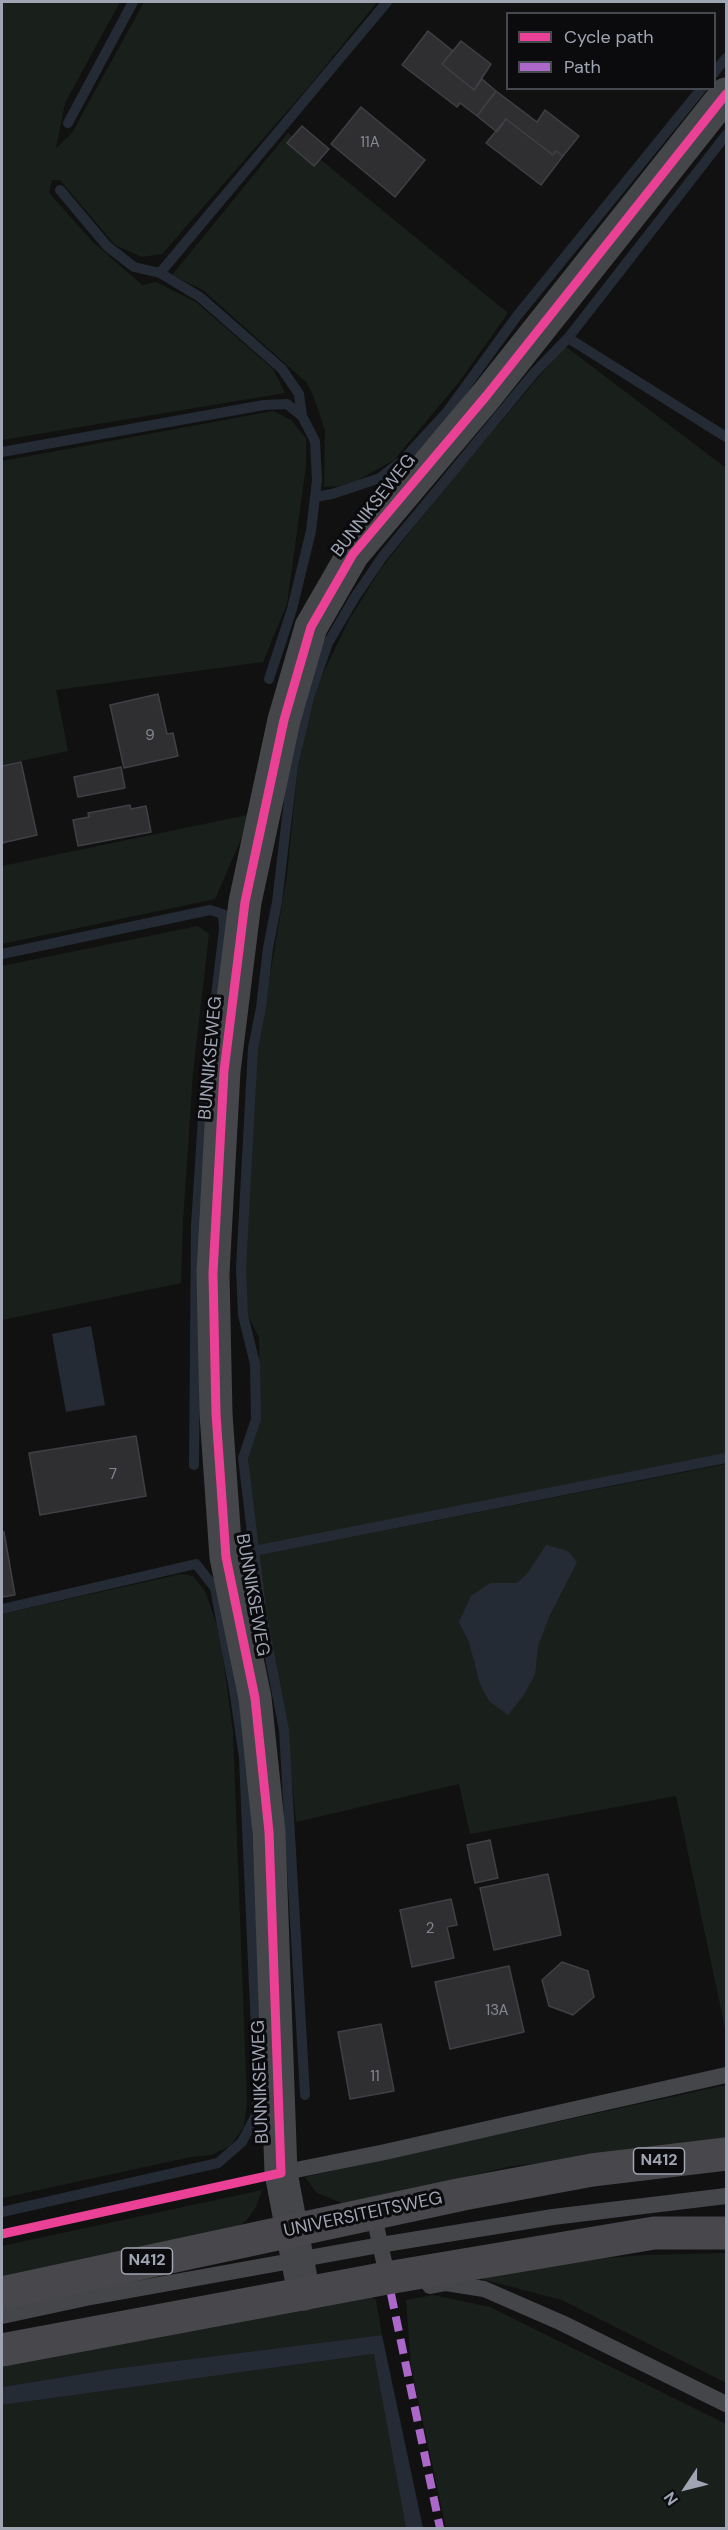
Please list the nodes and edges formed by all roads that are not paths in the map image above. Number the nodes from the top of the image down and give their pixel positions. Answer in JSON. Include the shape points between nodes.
{"nodes":[{"id":1,"x":726,"y":94,"type":"edge"},
{"id":2,"x":726,"y":2075,"type":"edge"},
{"id":3,"x":726,"y":2154,"type":"edge"},
{"id":4,"x":281,"y":2173,"type":"junction"},
{"id":5,"x":726,"y":2196,"type":"edge"},
{"id":6,"x":373,"y":2212,"type":"junction"},
{"id":7,"x":726,"y":2233,"type":"edge"},
{"id":8,"x":295,"y":2245,"type":"junction"},
{"id":9,"x":380,"y":2245,"type":"junction"},
{"id":10,"x":387,"y":2278,"type":"junction"},
{"id":11,"x":2,"y":2293,"type":"edge"},
{"id":12,"x":304,"y":2294,"type":"junction"},
{"id":13,"x":2,"y":2316,"type":"edge"},
{"id":14,"x":2,"y":2349,"type":"edge"},
{"id":15,"x":726,"y":2404,"type":"edge"}],
"edges":[{"from":1,"to":4,"type":"street","name":"BUNNIKSEWEG","via":[[487,395],[353,554],[311,627],[284,720],[244,913],[224,1071],[213,1273],[216,1414],[226,1557],[255,1698],[269,1832]]},
{"from":2,"to":4,"type":"lane"},
{"from":3,"to":6,"type":"main road","name":"UNIVERSITEITSWEG","number":"N412","via":[[592,2170]]},
{"from":4,"to":8,"type":"street","name":"BUNNIKSEWEG"},
{"from":5,"to":9,"type":"lane","name":"UNIVERSITEITSWEG","number":"N412","via":[[553,2217]]},
{"from":6,"to":8,"type":"main road","name":"UNIVERSITEITSWEG","number":"N412"},
{"from":6,"to":9,"type":"lane"},
{"from":7,"to":10,"type":"main road","via":[[654,2233]]},
{"from":8,"to":9,"type":"lane","name":"UNIVERSITEITSWEG","number":"N412"},
{"from":8,"to":11,"type":"main road","name":"UNIVERSITEITSWEG","number":"N412"},
{"from":8,"to":12,"type":"street","name":"BUNNIKSEWEG"},
{"from":8,"to":13,"type":"lane","name":"UNIVERSITEITSWEG","number":"N412"},
{"from":9,"to":10,"type":"lane"},
{"from":10,"to":12,"type":"main road"},
{"from":10,"to":15,"type":"lane","via":[[391,2294],[446,2283],[484,2289]]},
{"from":12,"to":14,"type":"main road"}]}
